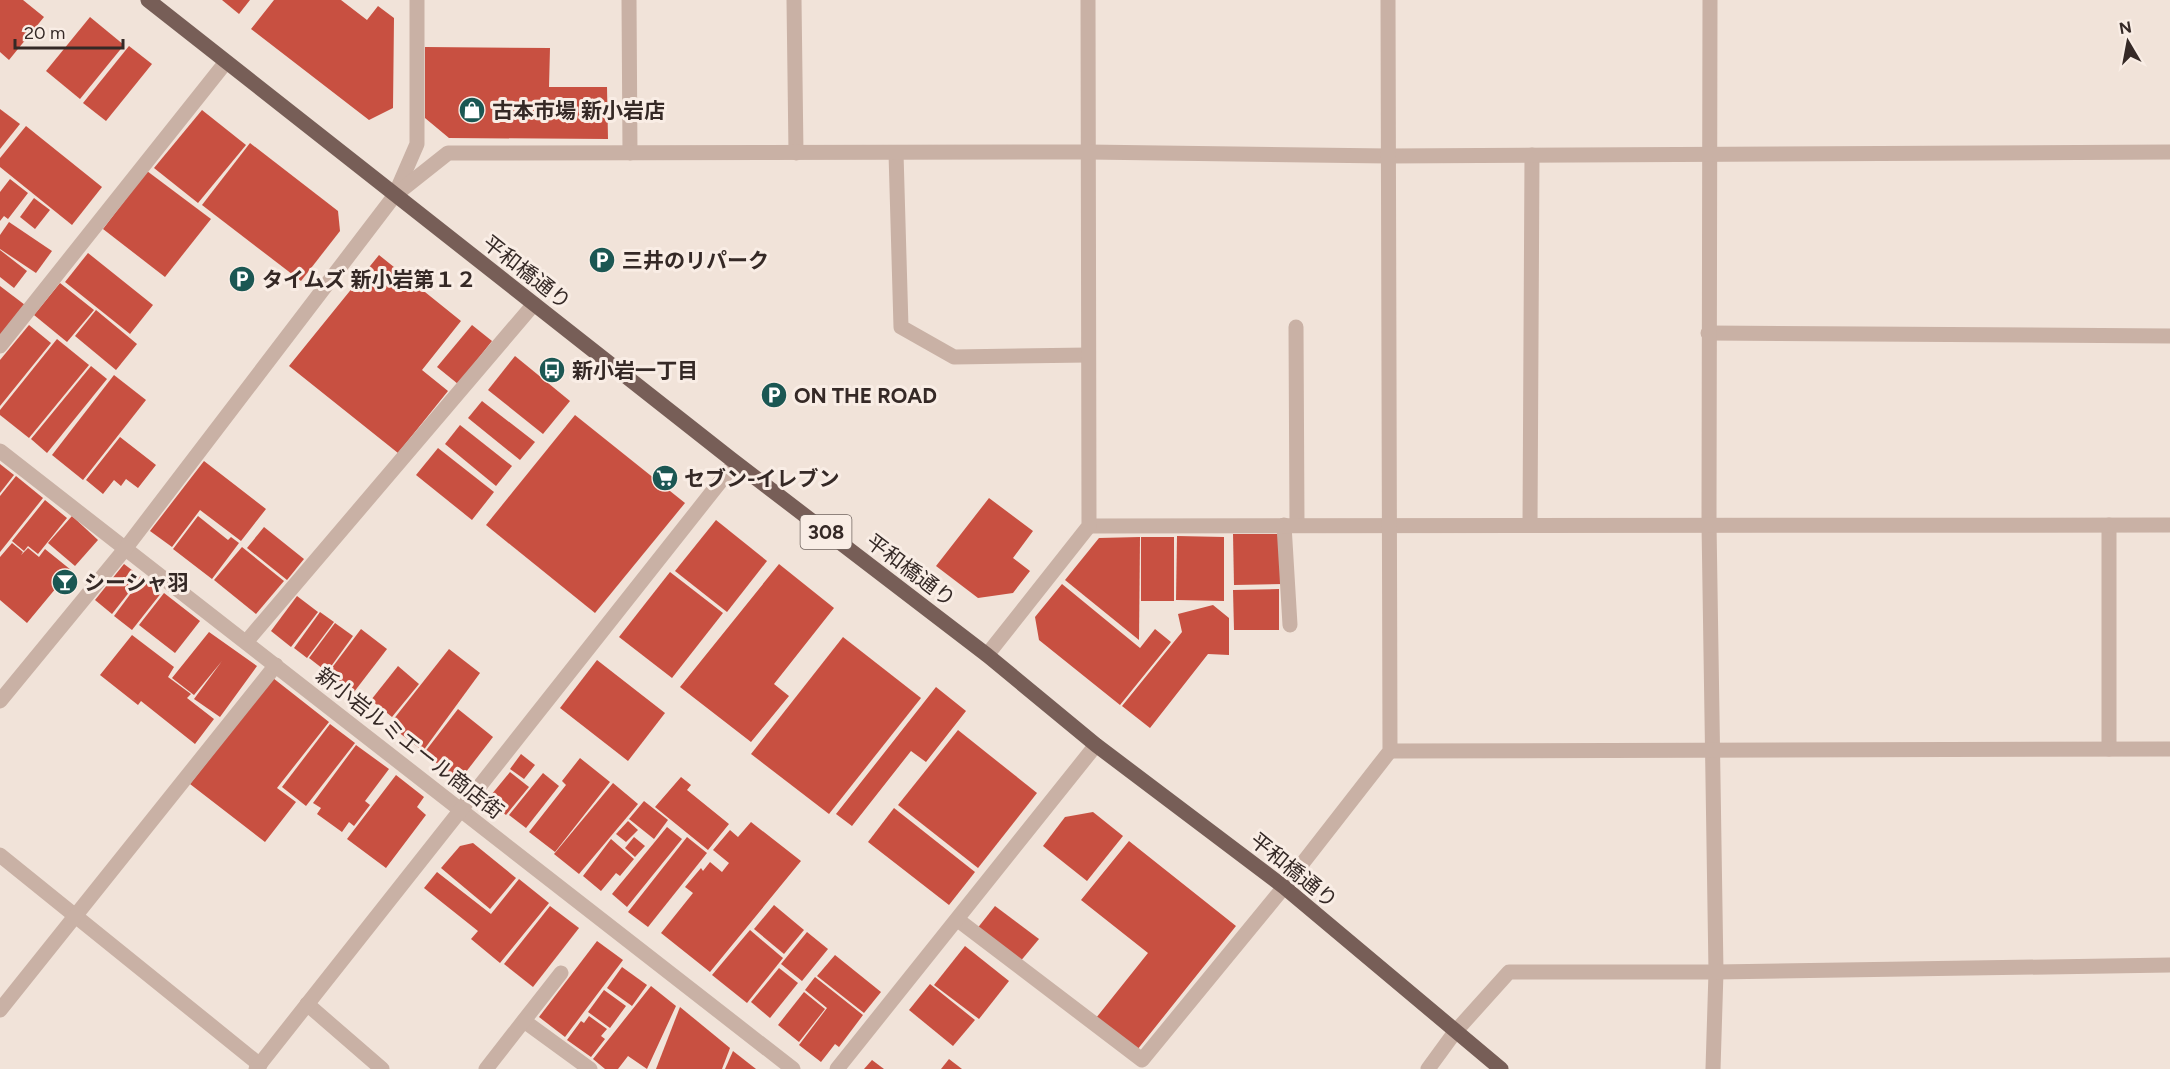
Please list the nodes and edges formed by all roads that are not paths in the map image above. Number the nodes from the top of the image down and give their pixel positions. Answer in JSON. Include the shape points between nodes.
{"nodes":[{"id":1,"x":148,"y":0,"type":"edge"},
{"id":2,"x":417,"y":0,"type":"edge"},
{"id":3,"x":629,"y":0,"type":"edge"},
{"id":4,"x":795,"y":0,"type":"edge"},
{"id":5,"x":1088,"y":0,"type":"edge"},
{"id":6,"x":1388,"y":0,"type":"edge"},
{"id":7,"x":1710,"y":0,"type":"edge"},
{"id":8,"x":226,"y":62,"type":"junction"},
{"id":9,"x":2170,"y":152,"type":"edge"},
{"id":10,"x":630,"y":153,"type":"junction"},
{"id":11,"x":796,"y":153,"type":"junction"},
{"id":12,"x":896,"y":153,"type":"junction"},
{"id":13,"x":1088,"y":153,"type":"junction"},
{"id":14,"x":1709,"y":154,"type":"junction"},
{"id":15,"x":1532,"y":155,"type":"junction"},
{"id":16,"x":1388,"y":156,"type":"junction"},
{"id":17,"x":395,"y":195,"type":"junction"},
{"id":18,"x":534,"y":304,"type":"junction"},
{"id":19,"x":1296,"y":327,"type":"dead end"},
{"id":20,"x":1708,"y":333,"type":"junction"},
{"id":21,"x":2170,"y":336,"type":"edge"},
{"id":22,"x":0,"y":346,"type":"edge"},
{"id":23,"x":1088,"y":355,"type":"junction"},
{"id":24,"x":0,"y":451,"type":"edge"},
{"id":25,"x":735,"y":463,"type":"junction"},
{"id":26,"x":1390,"y":524,"type":"junction"},
{"id":27,"x":1708,"y":524,"type":"junction"},
{"id":28,"x":1290,"y":525,"type":"junction"},
{"id":29,"x":1530,"y":525,"type":"junction"},
{"id":30,"x":2109,"y":525,"type":"junction"},
{"id":31,"x":2170,"y":525,"type":"edge"},
{"id":32,"x":1089,"y":526,"type":"junction"},
{"id":33,"x":125,"y":549,"type":"junction"},
{"id":34,"x":1290,"y":625,"type":"dead end"},
{"id":35,"x":247,"y":641,"type":"junction"},
{"id":36,"x":987,"y":655,"type":"junction"},
{"id":37,"x":276,"y":665,"type":"junction"},
{"id":38,"x":0,"y":701,"type":"edge"},
{"id":39,"x":1096,"y":745,"type":"junction"},
{"id":40,"x":1713,"y":749,"type":"junction"},
{"id":41,"x":2109,"y":749,"type":"junction"},
{"id":42,"x":2170,"y":749,"type":"edge"},
{"id":43,"x":1390,"y":751,"type":"junction"},
{"id":44,"x":461,"y":810,"type":"junction"},
{"id":45,"x":0,"y":855,"type":"edge"},
{"id":46,"x":1284,"y":886,"type":"junction"},
{"id":47,"x":76,"y":915,"type":"junction"},
{"id":48,"x":958,"y":920,"type":"junction"},
{"id":49,"x":2170,"y":964,"type":"edge"},
{"id":50,"x":1716,"y":972,"type":"junction"},
{"id":51,"x":561,"y":973,"type":"dead end"},
{"id":52,"x":307,"y":1004,"type":"junction"},
{"id":53,"x":0,"y":1010,"type":"edge"},
{"id":54,"x":524,"y":1021,"type":"junction"},
{"id":55,"x":1455,"y":1032,"type":"junction"},
{"id":56,"x":258,"y":1067,"type":"edge"},
{"id":57,"x":382,"y":1069,"type":"edge"},
{"id":58,"x":486,"y":1069,"type":"edge"},
{"id":59,"x":590,"y":1069,"type":"edge"},
{"id":60,"x":793,"y":1069,"type":"edge"},
{"id":61,"x":837,"y":1069,"type":"edge"},
{"id":62,"x":1428,"y":1069,"type":"edge"},
{"id":63,"x":1501,"y":1069,"type":"edge"},
{"id":64,"x":1713,"y":1069,"type":"edge"}],
"edges":[{"from":1,"to":8,"type":"main road","name":"平和橋通り","number":"308"},
{"from":2,"to":17,"type":"street","via":[[417,144]]},
{"from":3,"to":10,"type":"street"},
{"from":4,"to":11,"type":"street"},
{"from":5,"to":13,"type":"street"},
{"from":6,"to":16,"type":"street"},
{"from":7,"to":14,"type":"street"},
{"from":8,"to":17,"type":"main road","name":"平和橋通り","number":"308"},
{"from":8,"to":22,"type":"street"},
{"from":9,"to":14,"type":"street"},
{"from":10,"to":11,"type":"street"},
{"from":10,"to":17,"type":"street","via":[[448,153]]},
{"from":11,"to":12,"type":"street"},
{"from":12,"to":13,"type":"street"},
{"from":12,"to":23,"type":"street","via":[[901,327],[954,357]]},
{"from":13,"to":16,"type":"street"},
{"from":13,"to":23,"type":"street"},
{"from":14,"to":15,"type":"street"},
{"from":14,"to":20,"type":"street"},
{"from":15,"to":16,"type":"street"},
{"from":15,"to":29,"type":"street"},
{"from":16,"to":26,"type":"street"},
{"from":17,"to":18,"type":"main road","name":"平和橋通り","number":"308"},
{"from":17,"to":33,"type":"street"},
{"from":18,"to":25,"type":"main road","name":"平和橋通り","number":"308"},
{"from":18,"to":35,"type":"street"},
{"from":19,"to":28,"type":"street"},
{"from":20,"to":21,"type":"street"},
{"from":20,"to":27,"type":"street"},
{"from":23,"to":32,"type":"street"},
{"from":24,"to":33,"type":"street","name":"新小岩ルミエール商店街"},
{"from":25,"to":36,"type":"main road","name":"平和橋通り","number":"308"},
{"from":25,"to":44,"type":"street"},
{"from":26,"to":28,"type":"street"},
{"from":26,"to":29,"type":"street"},
{"from":26,"to":43,"type":"street"},
{"from":27,"to":29,"type":"street"},
{"from":27,"to":30,"type":"street"},
{"from":27,"to":40,"type":"street"},
{"from":28,"to":32,"type":"street"},
{"from":28,"to":34,"type":"street"},
{"from":30,"to":31,"type":"street"},
{"from":30,"to":41,"type":"street"},
{"from":32,"to":36,"type":"street"},
{"from":33,"to":35,"type":"street","name":"新小岩ルミエール商店街"},
{"from":33,"to":38,"type":"street"},
{"from":35,"to":37,"type":"street","name":"新小岩ルミエール商店街"},
{"from":36,"to":39,"type":"main road","name":"平和橋通り","number":"308"},
{"from":37,"to":44,"type":"street","name":"新小岩ルミエール商店街"},
{"from":37,"to":47,"type":"street"},
{"from":39,"to":46,"type":"main road","name":"平和橋通り","number":"308"},
{"from":39,"to":48,"type":"street"},
{"from":40,"to":41,"type":"street"},
{"from":40,"to":43,"type":"street"},
{"from":40,"to":50,"type":"street"},
{"from":41,"to":42,"type":"street"},
{"from":43,"to":46,"type":"street"},
{"from":44,"to":52,"type":"street"},
{"from":44,"to":60,"type":"street","name":"新小岩ルミエール商店街"},
{"from":45,"to":47,"type":"street"},
{"from":46,"to":48,"type":"street","via":[[1142,1060]]},
{"from":46,"to":55,"type":"main road","name":"平和橋通り","number":"308"},
{"from":47,"to":53,"type":"street"},
{"from":47,"to":56,"type":"street"},
{"from":48,"to":61,"type":"street"},
{"from":49,"to":50,"type":"street"},
{"from":50,"to":55,"type":"street","via":[[1509,972]]},
{"from":50,"to":64,"type":"street"},
{"from":51,"to":54,"type":"street"},
{"from":52,"to":56,"type":"street"},
{"from":52,"to":57,"type":"street"},
{"from":54,"to":58,"type":"street"},
{"from":54,"to":59,"type":"street"},
{"from":55,"to":62,"type":"street"},
{"from":55,"to":63,"type":"main road","name":"平和橋通り","number":"308"}]}
